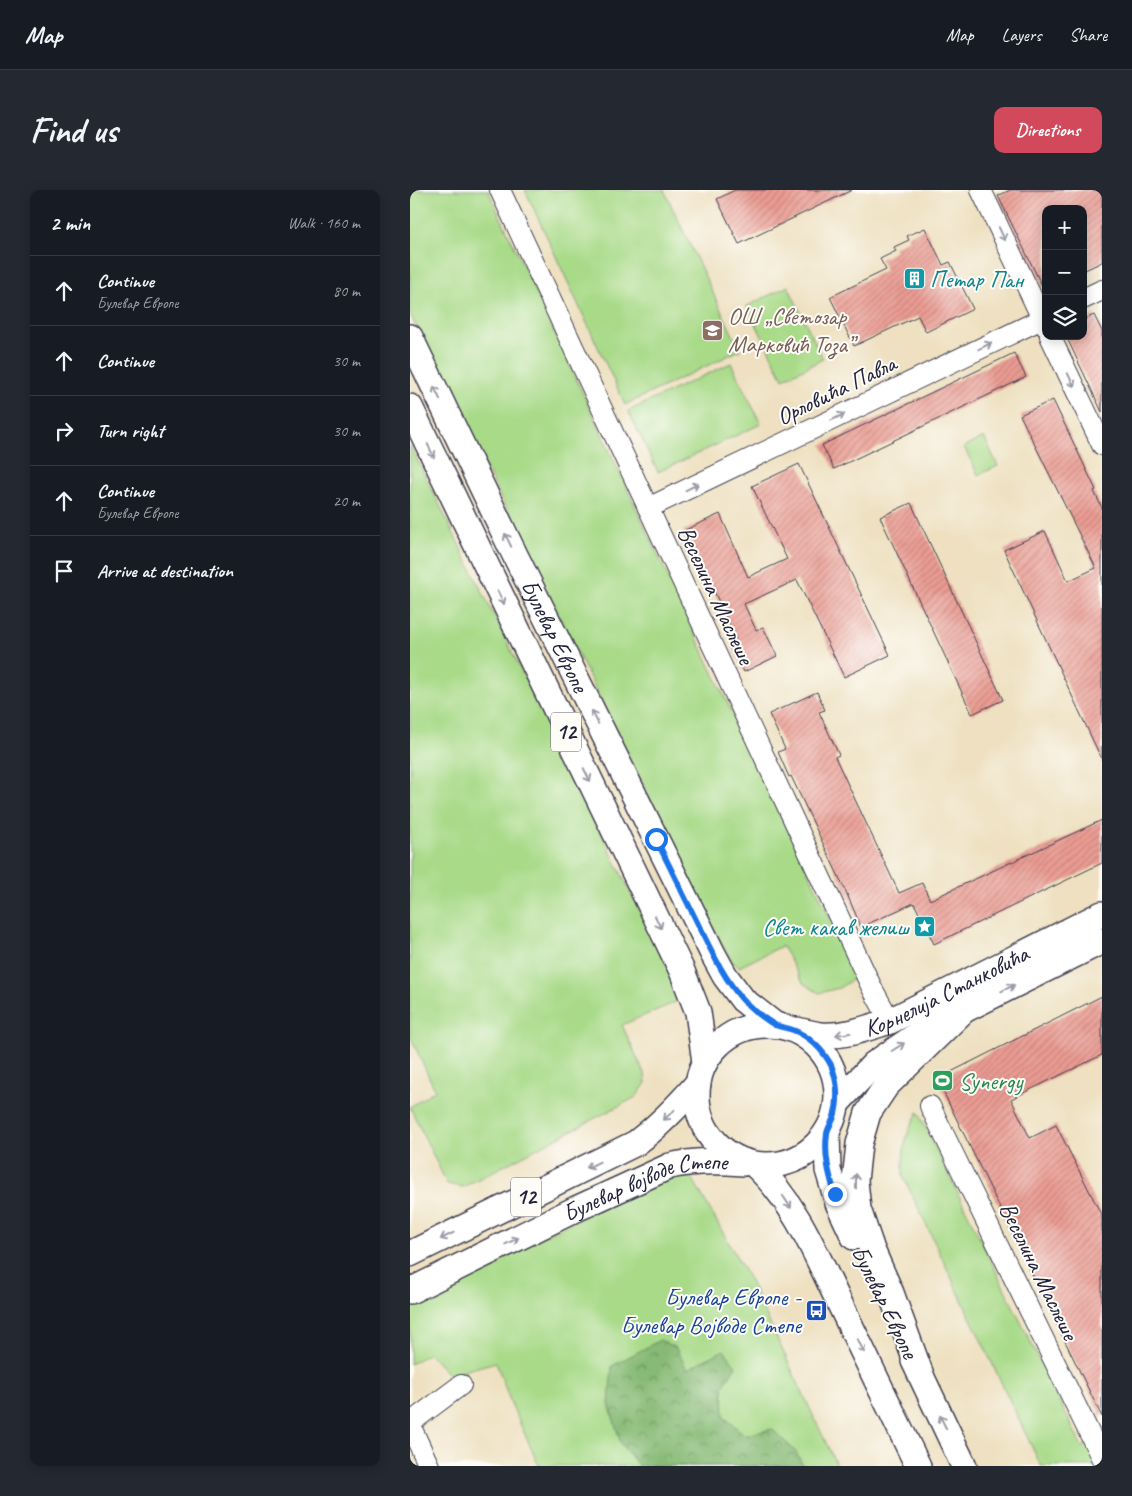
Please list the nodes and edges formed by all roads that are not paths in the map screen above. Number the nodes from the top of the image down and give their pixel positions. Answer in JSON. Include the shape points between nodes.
{"nodes":[{"id":1,"x":500,"y":190,"type":"edge"},
{"id":2,"x":981,"y":190,"type":"edge"},
{"id":3,"x":1102,"y":290,"type":"edge"},
{"id":4,"x":1087,"y":297,"type":"edge"},
{"id":5,"x":1042,"y":317,"type":"edge"},
{"id":6,"x":1042,"y":327,"type":"edge"},
{"id":7,"x":410,"y":337,"type":"edge"},
{"id":8,"x":1053,"y":340,"type":"edge"},
{"id":9,"x":410,"y":407,"type":"edge"},
{"id":10,"x":1102,"y":445,"type":"edge"},
{"id":11,"x":648,"y":508,"type":"junction"},
{"id":12,"x":1102,"y":914,"type":"edge"},
{"id":13,"x":1102,"y":941,"type":"edge"},
{"id":14,"x":964,"y":1010,"type":"junction"},
{"id":15,"x":890,"y":1021,"type":"junction"},
{"id":16,"x":779,"y":1026,"type":"junction"},
{"id":17,"x":701,"y":1072,"type":"junction"},
{"id":18,"x":837,"y":1103,"type":"junction"},
{"id":19,"x":930,"y":1106,"type":"dead end"},
{"id":20,"x":827,"y":1132,"type":"junction"},
{"id":21,"x":752,"y":1164,"type":"junction"},
{"id":22,"x":412,"y":1249,"type":"edge"},
{"id":23,"x":410,"y":1291,"type":"edge"},
{"id":24,"x":921,"y":1375,"type":"junction"},
{"id":25,"x":461,"y":1385,"type":"dead end"},
{"id":26,"x":410,"y":1424,"type":"edge"},
{"id":27,"x":1102,"y":1459,"type":"edge"},
{"id":28,"x":429,"y":1466,"type":"edge"},
{"id":29,"x":918,"y":1466,"type":"edge"},
{"id":30,"x":964,"y":1466,"type":"edge"}],
"edges":[{"from":1,"to":11,"type":"street","name":"Веселина Маслеше"},
{"from":2,"to":5,"type":"street","one_way":true},
{"from":3,"to":4,"type":"street"},
{"from":11,"to":6,"type":"street","name":"Орловића Павла","one_way":true},
{"from":16,"to":7,"type":"main road","name":"Булевар Европе","number":"12","one_way":true,"via":[[743,1000],[712,954]]},
{"from":8,"to":10,"type":"street","one_way":true},
{"from":9,"to":17,"type":"main road","name":"Булевар Европе","number":"12","one_way":true,"via":[[682,971],[698,1012]]},
{"from":11,"to":15,"type":"street","name":"Веселина Маслеше"},
{"from":12,"to":15,"type":"main road","name":"Корнелија Станковића"},
{"from":14,"to":13,"type":"main road","name":"Корнелија Станковића","one_way":true},
{"from":18,"to":14,"type":"main road","name":"Корнелија Станковића","one_way":true,"via":[[874,1064],[924,1030]]},
{"from":24,"to":14,"type":"main road","one_way":true,"via":[[858,1209],[855,1182],[859,1144],[868,1113],[886,1086]]},
{"from":15,"to":16,"type":"main road","name":"Корнелија Станковића","one_way":true,"via":[[841,1035],[819,1035]]},
{"from":16,"to":17,"type":"main road","number":"12","via":[[754,1026],[734,1033],[718,1045]]},
{"from":16,"to":18,"type":"main road","number":"12","via":[[795,1030],[824,1054],[835,1078]]},
{"from":17,"to":21,"type":"main road","number":"12","via":[[697,1106],[711,1138],[728,1154]]},
{"from":17,"to":22,"type":"main road","name":"Булевар војводе Степе","number":"12","one_way":true,"via":[[678,1107],[636,1143]]},
{"from":18,"to":20,"type":"main road","number":"12"},
{"from":19,"to":27,"type":"street","name":"Веселина Маслеше"},
{"from":20,"to":21,"type":"main road","number":"12","via":[[814,1148],[796,1159],[776,1165]]},
{"from":20,"to":24,"type":"main road","name":"Булевар Европе","via":[[828,1170],[838,1203]]},
{"from":23,"to":21,"type":"main road","name":"Булевар војводе Степе","number":"12","one_way":true,"via":[[670,1166],[704,1161]]},
{"from":21,"to":29,"type":"main road","name":"Булевар Европе","one_way":true,"via":[[780,1191],[806,1234]]},
{"from":30,"to":24,"type":"main road","name":"Булевар Европе","one_way":true},
{"from":25,"to":26,"type":"street"},
{"from":26,"to":28,"type":"street"}]}
